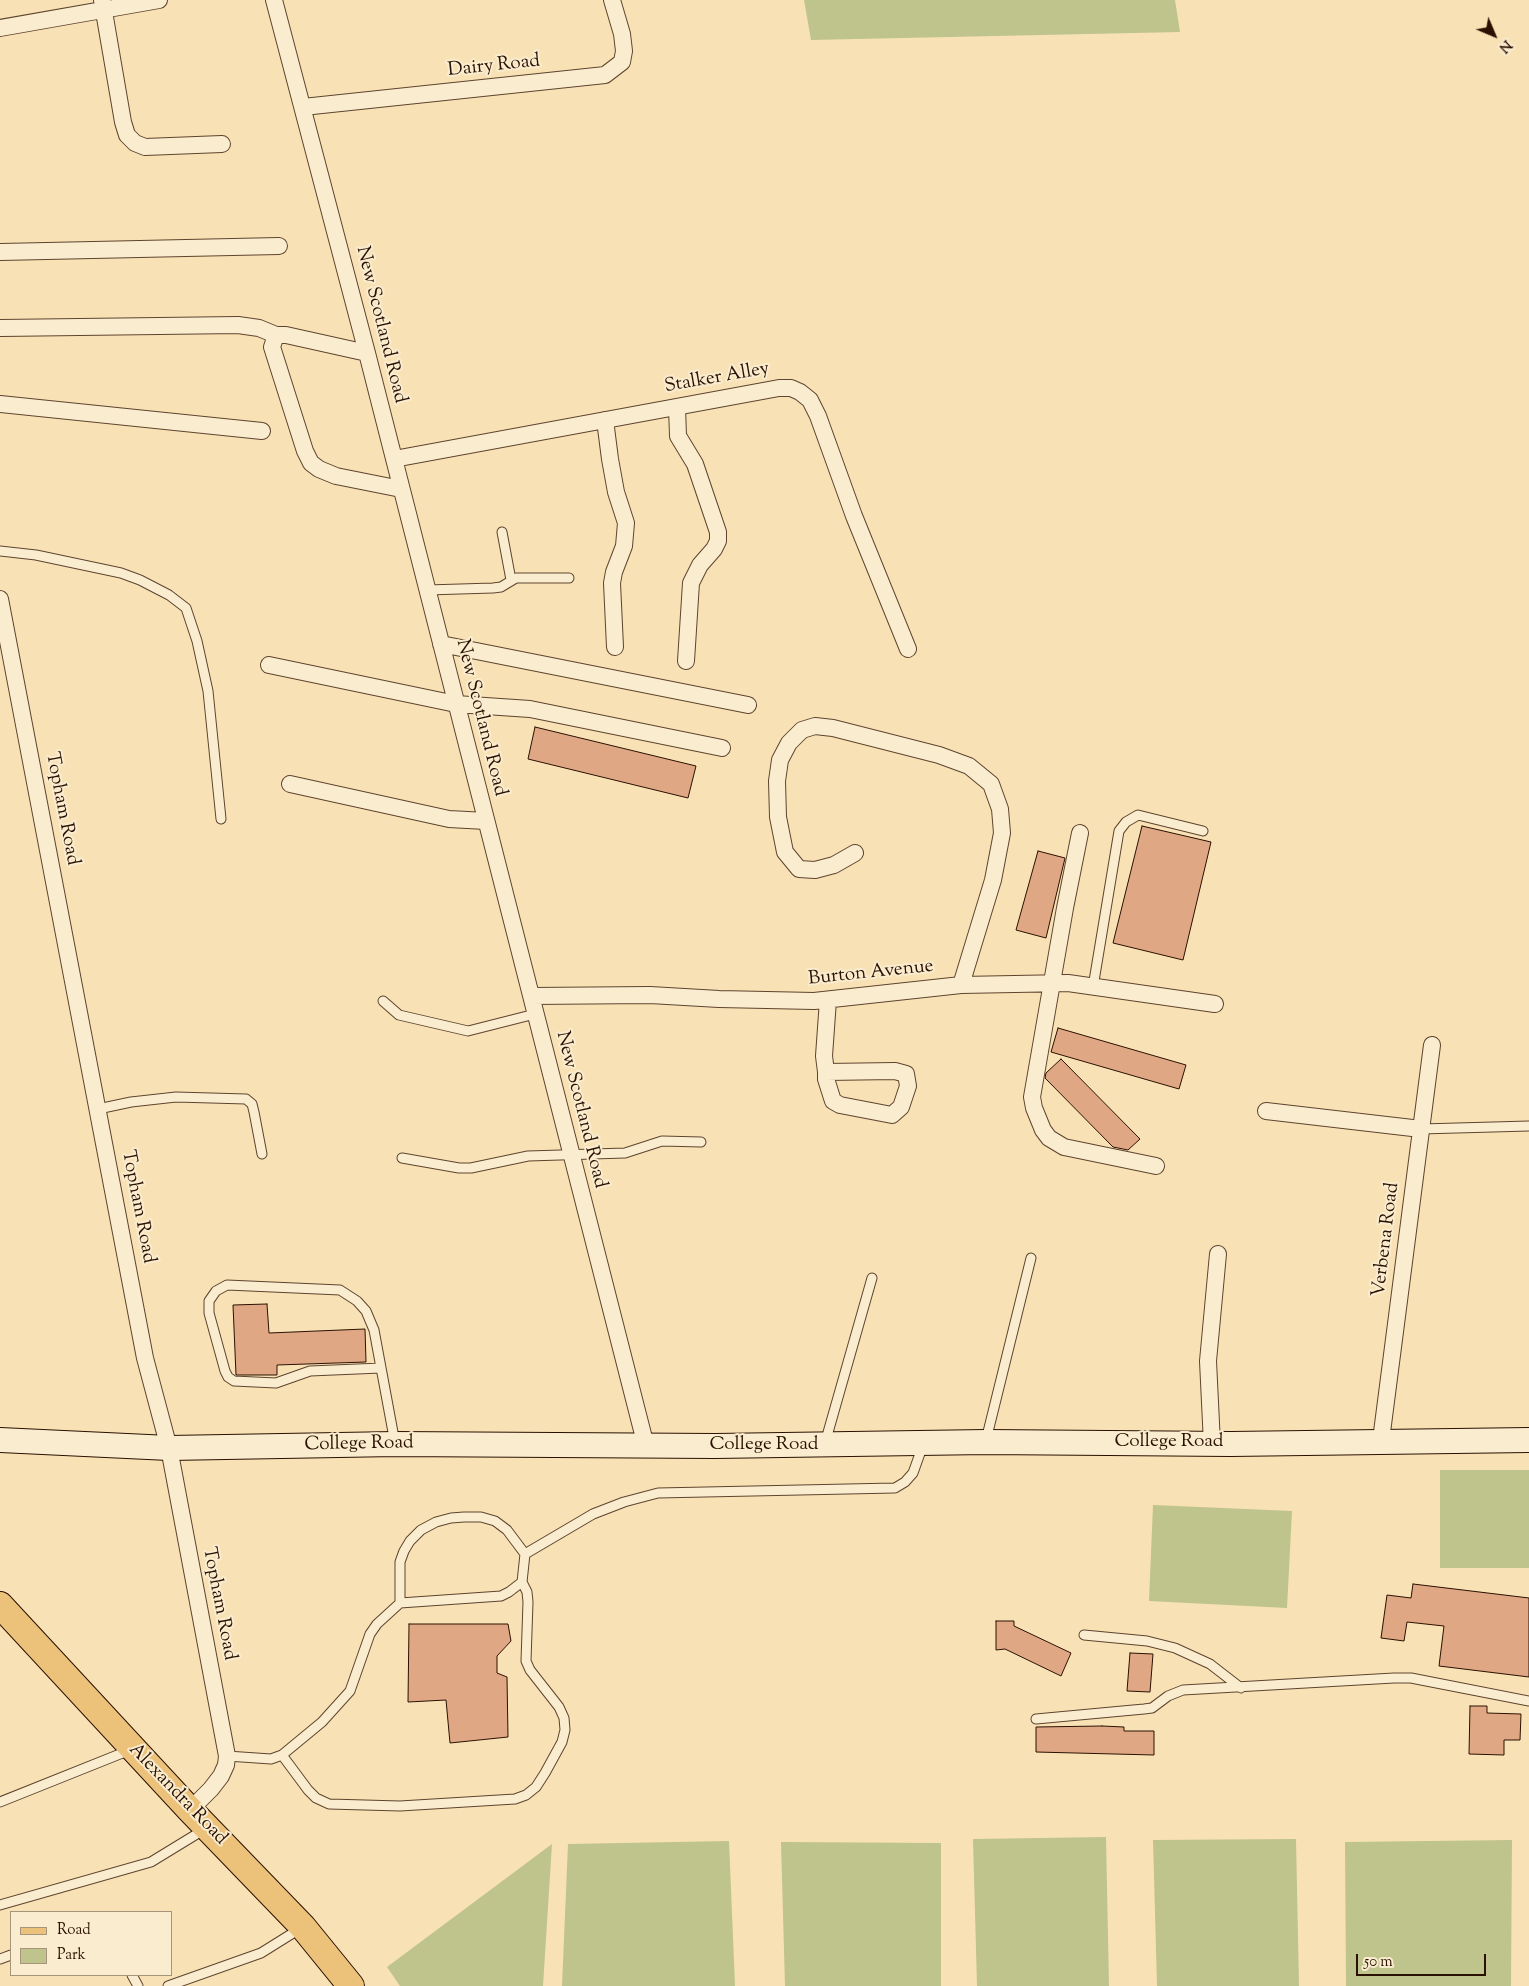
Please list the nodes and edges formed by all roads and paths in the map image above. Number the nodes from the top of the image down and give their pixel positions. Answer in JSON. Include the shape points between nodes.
{"nodes":[{"id":1,"x":159,"y":0,"type":"edge"},
{"id":2,"x":274,"y":0,"type":"edge"},
{"id":3,"x":612,"y":0,"type":"edge"},
{"id":4,"x":103,"y":5,"type":"edge"},
{"id":5,"x":0,"y":28,"type":"edge"},
{"id":6,"x":303,"y":107,"type":"junction"},
{"id":7,"x":222,"y":144,"type":"dead end"},
{"id":8,"x":279,"y":246,"type":"dead end"},
{"id":9,"x":0,"y":252,"type":"edge"},
{"id":10,"x":0,"y":328,"type":"edge"},
{"id":11,"x":276,"y":335,"type":"junction"},
{"id":12,"x":367,"y":353,"type":"junction"},
{"id":13,"x":0,"y":404,"type":"edge"},
{"id":14,"x":677,"y":407,"type":"junction"},
{"id":15,"x":605,"y":420,"type":"junction"},
{"id":16,"x":262,"y":431,"type":"dead end"},
{"id":17,"x":394,"y":459,"type":"junction"},
{"id":18,"x":401,"y":489,"type":"junction"},
{"id":19,"x":502,"y":532,"type":"dead end"},
{"id":20,"x":0,"y":551,"type":"edge"},
{"id":21,"x":569,"y":578,"type":"dead end"},
{"id":22,"x":511,"y":580,"type":"junction"},
{"id":23,"x":427,"y":590,"type":"junction"},
{"id":24,"x":0,"y":599,"type":"edge"},
{"id":25,"x":441,"y":644,"type":"junction"},
{"id":26,"x":615,"y":647,"type":"dead end"},
{"id":27,"x":908,"y":649,"type":"dead end"},
{"id":28,"x":686,"y":661,"type":"dead end"},
{"id":29,"x":270,"y":665,"type":"dead end"},
{"id":30,"x":456,"y":704,"type":"junction"},
{"id":31,"x":748,"y":704,"type":"dead end"},
{"id":32,"x":722,"y":748,"type":"dead end"},
{"id":33,"x":290,"y":784,"type":"dead end"},
{"id":34,"x":221,"y":819,"type":"dead end"},
{"id":35,"x":486,"y":821,"type":"junction"},
{"id":36,"x":1203,"y":831,"type":"dead end"},
{"id":37,"x":1080,"y":833,"type":"dead end"},
{"id":38,"x":855,"y":854,"type":"dead end"},
{"id":39,"x":1053,"y":984,"type":"junction"},
{"id":40,"x":961,"y":985,"type":"junction"},
{"id":41,"x":1094,"y":987,"type":"junction"},
{"id":42,"x":530,"y":996,"type":"junction"},
{"id":43,"x":828,"y":1000,"type":"junction"},
{"id":44,"x":383,"y":1001,"type":"dead end"},
{"id":45,"x":1215,"y":1004,"type":"dead end"},
{"id":46,"x":535,"y":1014,"type":"junction"},
{"id":47,"x":1432,"y":1044,"type":"dead end"},
{"id":48,"x":826,"y":1072,"type":"junction"},
{"id":49,"x":98,"y":1109,"type":"junction"},
{"id":50,"x":1266,"y":1111,"type":"dead end"},
{"id":51,"x":1529,"y":1126,"type":"edge"},
{"id":52,"x":1421,"y":1129,"type":"junction"},
{"id":53,"x":701,"y":1142,"type":"dead end"},
{"id":54,"x":262,"y":1154,"type":"dead end"},
{"id":55,"x":572,"y":1156,"type":"junction"},
{"id":56,"x":402,"y":1158,"type":"dead end"},
{"id":57,"x":1156,"y":1166,"type":"dead end"},
{"id":58,"x":1218,"y":1254,"type":"dead end"},
{"id":59,"x":1031,"y":1258,"type":"dead end"},
{"id":60,"x":872,"y":1278,"type":"dead end"},
{"id":61,"x":381,"y":1368,"type":"junction"},
{"id":62,"x":0,"y":1440,"type":"edge"},
{"id":63,"x":1381,"y":1440,"type":"junction"},
{"id":64,"x":1529,"y":1440,"type":"edge"},
{"id":65,"x":986,"y":1442,"type":"junction"},
{"id":66,"x":395,"y":1444,"type":"junction"},
{"id":67,"x":923,"y":1444,"type":"junction"},
{"id":68,"x":1212,"y":1444,"type":"junction"},
{"id":69,"x":825,"y":1445,"type":"junction"},
{"id":70,"x":646,"y":1446,"type":"junction"},
{"id":71,"x":169,"y":1448,"type":"junction"},
{"id":72,"x":524,"y":1554,"type":"junction"},
{"id":73,"x":522,"y":1582,"type":"junction"},
{"id":74,"x":400,"y":1603,"type":"junction"},
{"id":75,"x":0,"y":1605,"type":"edge"},
{"id":76,"x":1084,"y":1635,"type":"dead end"},
{"id":77,"x":1241,"y":1688,"type":"junction"},
{"id":78,"x":1529,"y":1701,"type":"edge"},
{"id":79,"x":1036,"y":1719,"type":"dead end"},
{"id":80,"x":133,"y":1749,"type":"junction"},
{"id":81,"x":282,"y":1755,"type":"junction"},
{"id":82,"x":227,"y":1756,"type":"junction"},
{"id":83,"x":0,"y":1802,"type":"edge"},
{"id":84,"x":198,"y":1818,"type":"junction"},
{"id":85,"x":0,"y":1906,"type":"edge"},
{"id":86,"x":303,"y":1927,"type":"junction"},
{"id":87,"x":168,"y":1986,"type":"edge"},
{"id":88,"x":352,"y":1986,"type":"edge"}],
"edges":[{"from":1,"to":4,"type":"street"},
{"from":2,"to":6,"type":"street","name":"New Scotland Road"},
{"from":3,"to":6,"type":"street","name":"Dairy Road","via":[[624,51],[622,62],[605,75]]},
{"from":4,"to":5,"type":"street"},
{"from":4,"to":7,"type":"street","via":[[127,135],[145,147]]},
{"from":6,"to":12,"type":"street","name":"New Scotland Road"},
{"from":8,"to":9,"type":"street"},
{"from":10,"to":11,"type":"street","via":[[238,325]]},
{"from":11,"to":12,"type":"street"},
{"from":11,"to":18,"type":"street","via":[[272,347],[311,463],[336,476]]},
{"from":12,"to":17,"type":"street","name":"New Scotland Road"},
{"from":13,"to":16,"type":"street"},
{"from":14,"to":15,"type":"street","name":"Stalker Alley"},
{"from":14,"to":27,"type":"street","name":"Stalker Alley","via":[[779,388],[791,388],[810,400]]},
{"from":14,"to":28,"type":"street","via":[[678,436],[695,464],[718,532],[714,549],[700,565],[691,583]]},
{"from":15,"to":17,"type":"street","name":"Stalker Alley"},
{"from":15,"to":26,"type":"street","via":[[611,467],[626,523],[624,546],[612,583]]},
{"from":17,"to":18,"type":"street","name":"New Scotland Road"},
{"from":18,"to":23,"type":"street","name":"New Scotland Road"},
{"from":19,"to":22,"type":"lane"},
{"from":20,"to":34,"type":"lane","via":[[36,554],[121,573],[169,594],[186,608],[208,691]]},
{"from":21,"to":22,"type":"lane"},
{"from":22,"to":23,"type":"lane","via":[[493,588]]},
{"from":23,"to":25,"type":"street","name":"New Scotland Road"},
{"from":24,"to":49,"type":"street","name":"Topham Road"},
{"from":25,"to":30,"type":"street","name":"New Scotland Road"},
{"from":25,"to":31,"type":"street"},
{"from":29,"to":30,"type":"street"},
{"from":30,"to":32,"type":"street","via":[[530,710]]},
{"from":30,"to":35,"type":"street","name":"New Scotland Road"},
{"from":33,"to":35,"type":"street","via":[[450,818]]},
{"from":35,"to":42,"type":"street","name":"New Scotland Road"},
{"from":36,"to":41,"type":"lane","via":[[1138,815],[1126,822],[1119,832]]},
{"from":37,"to":39,"type":"street","via":[[1064,908]]},
{"from":38,"to":40,"type":"street","via":[[815,870],[799,868],[785,852],[778,817],[777,781],[780,760],[802,730],[815,726],[833,728],[939,755],[969,766],[991,784],[1000,809],[1002,833],[994,880]]},
{"from":39,"to":40,"type":"street","name":"Burton Avenue"},
{"from":39,"to":41,"type":"street","name":"Burton Avenue"},
{"from":39,"to":57,"type":"street","via":[[1032,1097],[1042,1130],[1064,1147]]},
{"from":40,"to":43,"type":"street","name":"Burton Avenue"},
{"from":41,"to":45,"type":"street","name":"Burton Avenue"},
{"from":42,"to":43,"type":"street","name":"Burton Avenue","via":[[650,995]]},
{"from":42,"to":46,"type":"street","name":"New Scotland Road"},
{"from":43,"to":48,"type":"street"},
{"from":44,"to":46,"type":"lane","via":[[399,1016],[468,1031]]},
{"from":46,"to":55,"type":"street","name":"New Scotland Road"},
{"from":47,"to":52,"type":"street","name":"Verbena Road"},
{"from":48,"to":48,"type":"street","via":[[833,1101],[892,1115],[901,1107],[908,1086],[906,1074],[902,1072]]},
{"from":49,"to":54,"type":"lane","via":[[176,1097],[246,1099],[252,1104]]},
{"from":49,"to":71,"type":"street","name":"Topham Road","via":[[145,1358]]},
{"from":50,"to":52,"type":"street"},
{"from":51,"to":52,"type":"lane"},
{"from":52,"to":63,"type":"street","name":"Verbena Road"},
{"from":53,"to":55,"type":"lane","via":[[662,1141],[625,1153]]},
{"from":55,"to":56,"type":"lane","via":[[528,1156],[471,1168]]},
{"from":55,"to":70,"type":"street","name":"New Scotland Road"},
{"from":58,"to":68,"type":"street","via":[[1208,1361]]},
{"from":59,"to":65,"type":"lane"},
{"from":60,"to":69,"type":"lane"},
{"from":61,"to":61,"type":"lane","via":[[310,1371],[276,1384],[234,1381],[225,1371],[209,1313],[209,1301],[216,1290],[227,1285],[340,1290],[357,1301],[366,1312],[374,1330]]},
{"from":61,"to":66,"type":"lane"},
{"from":62,"to":71,"type":"street","name":"College Road"},
{"from":63,"to":64,"type":"street","name":"College Road"},
{"from":63,"to":68,"type":"street","name":"College Road"},
{"from":65,"to":67,"type":"street","name":"College Road"},
{"from":65,"to":68,"type":"street","name":"College Road"},
{"from":66,"to":70,"type":"street","name":"College Road"},
{"from":66,"to":71,"type":"street","name":"College Road"},
{"from":67,"to":69,"type":"street","name":"College Road"},
{"from":67,"to":72,"type":"lane","via":[[912,1473],[895,1488],[658,1493],[593,1514]]},
{"from":69,"to":70,"type":"street","name":"College Road"},
{"from":71,"to":82,"type":"street","name":"Topham Road"},
{"from":72,"to":73,"type":"lane"},
{"from":72,"to":74,"type":"lane","via":[[507,1530],[495,1521],[464,1517],[436,1522],[422,1530],[404,1550],[400,1562]]},
{"from":73,"to":74,"type":"lane","via":[[501,1596]]},
{"from":73,"to":81,"type":"lane","via":[[528,1602],[526,1661],[559,1707],[565,1730],[545,1773],[526,1795],[515,1799],[400,1806],[329,1804],[308,1790]]},
{"from":74,"to":81,"type":"lane","via":[[370,1634],[350,1692],[322,1722]]},
{"from":75,"to":80,"type":"main road","name":"Alexandra Road"},
{"from":76,"to":77,"type":"lane","via":[[1147,1641],[1175,1648],[1210,1664]]},
{"from":77,"to":78,"type":"lane","via":[[1411,1678]]},
{"from":77,"to":79,"type":"lane","via":[[1183,1690],[1152,1708]]},
{"from":80,"to":83,"type":"lane"},
{"from":80,"to":84,"type":"main road","name":"Alexandra Road"},
{"from":81,"to":82,"type":"lane","via":[[271,1759]]},
{"from":82,"to":84,"type":"street","via":[[221,1776],[211,1789]]},
{"from":84,"to":85,"type":"lane","via":[[151,1862]]},
{"from":84,"to":86,"type":"main road","name":"Alexandra Road"},
{"from":86,"to":87,"type":"lane","via":[[261,1953]]},
{"from":86,"to":88,"type":"main road","name":"Alexandra Road"}]}
